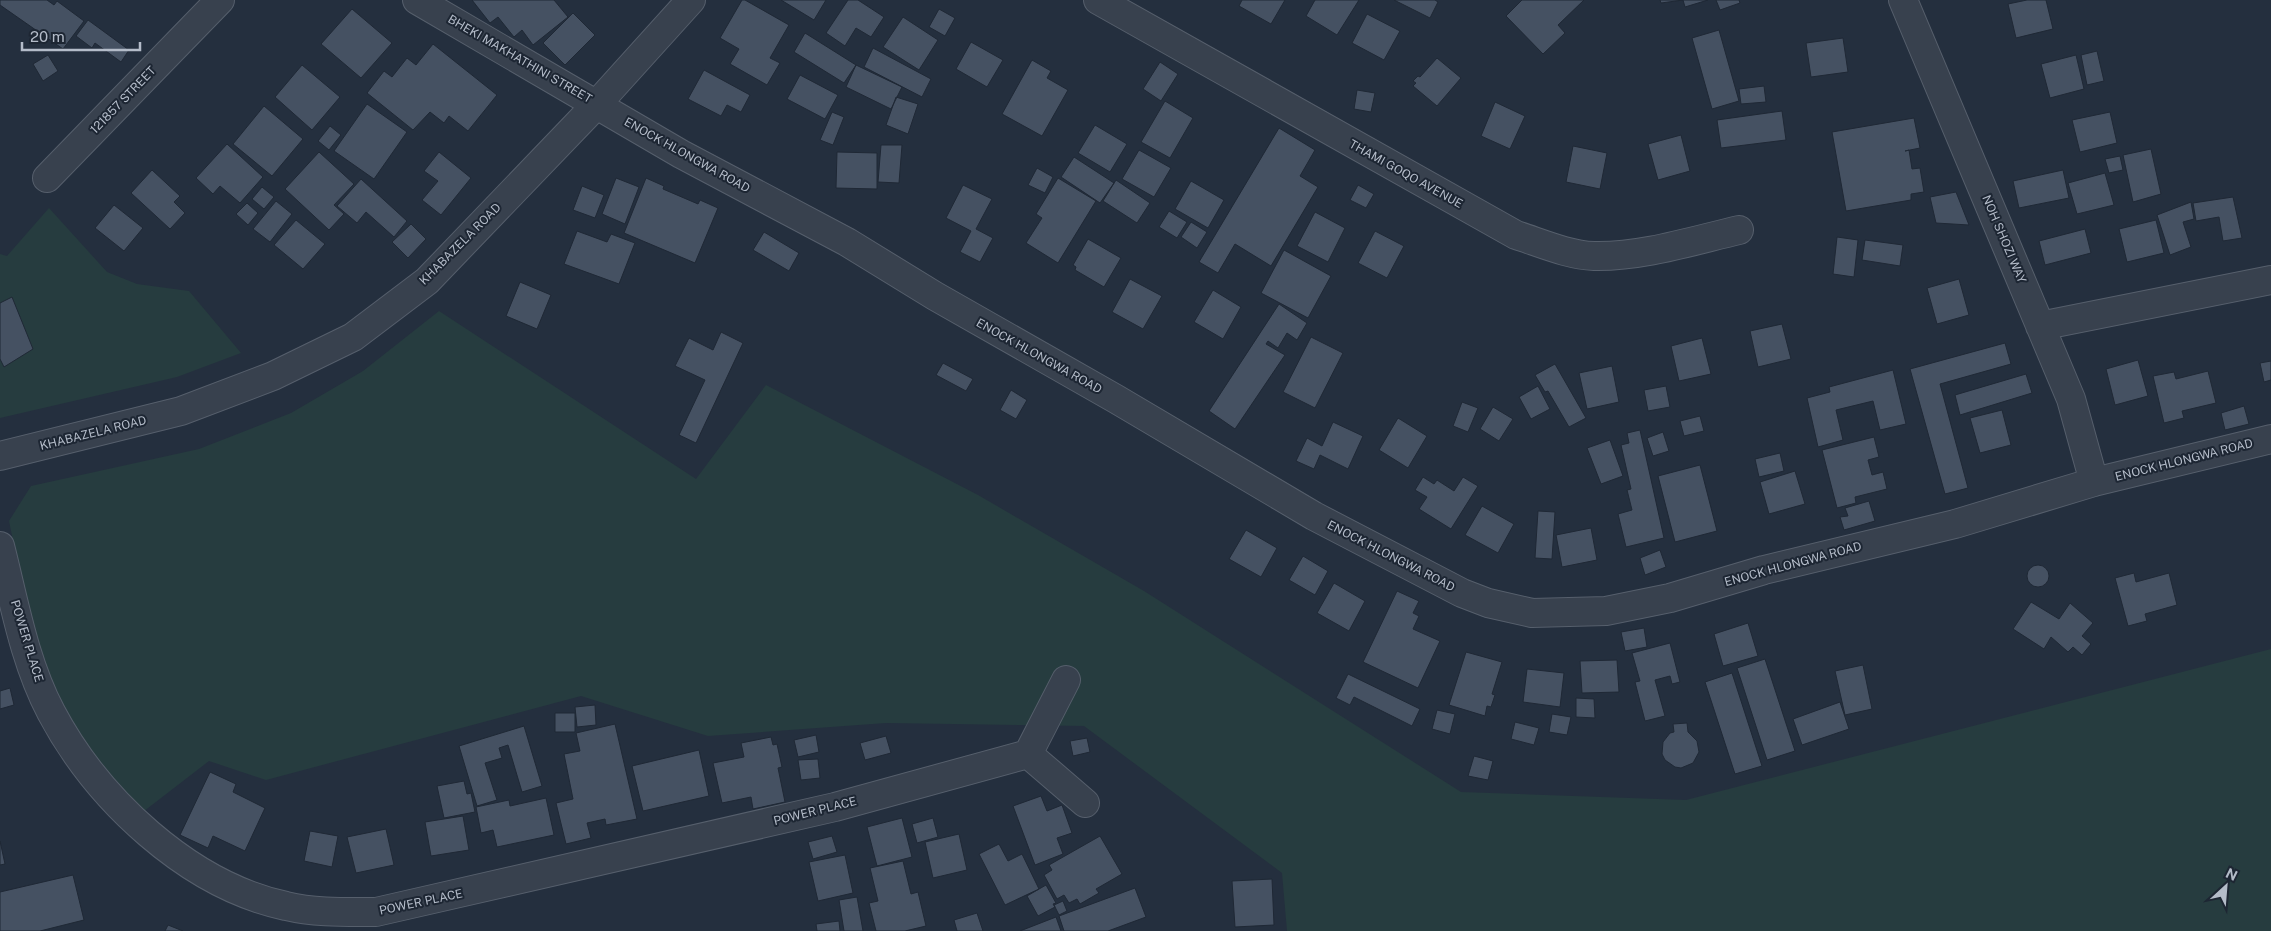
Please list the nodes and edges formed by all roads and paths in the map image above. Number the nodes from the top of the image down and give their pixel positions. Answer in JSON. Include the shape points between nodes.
{"nodes":[{"id":1,"x":220,"y":0,"type":"edge"},
{"id":2,"x":416,"y":0,"type":"edge"},
{"id":3,"x":691,"y":0,"type":"edge"},
{"id":4,"x":1098,"y":0,"type":"edge"},
{"id":5,"x":1903,"y":0,"type":"edge"},
{"id":6,"x":597,"y":104,"type":"junction"},
{"id":7,"x":47,"y":178,"type":"dead end"},
{"id":8,"x":1738,"y":230,"type":"dead end"},
{"id":9,"x":2271,"y":280,"type":"edge"},
{"id":10,"x":2040,"y":326,"type":"junction"},
{"id":11,"x":2271,"y":439,"type":"edge"},
{"id":12,"x":0,"y":456,"type":"edge"},
{"id":13,"x":2094,"y":482,"type":"junction"},
{"id":14,"x":0,"y":546,"type":"edge"},
{"id":15,"x":1066,"y":680,"type":"dead end"},
{"id":16,"x":1028,"y":754,"type":"junction"},
{"id":17,"x":1085,"y":803,"type":"dead end"}],
"edges":[{"from":1,"to":7,"type":"street","name":"121857 STREET"},
{"from":2,"to":6,"type":"street","name":"BHEKI MAKHATHINI STREET"},
{"from":3,"to":6,"type":"street","name":"KHABAZELA ROAD"},
{"from":4,"to":8,"type":"street","name":"THAMI GOQO AVENUE","via":[[1516,235],[1557,249],[1593,256],[1626,254]]},
{"from":5,"to":10,"type":"street","name":"NOH SHOZI WAY"},
{"from":6,"to":12,"type":"street","name":"KHABAZELA ROAD","via":[[427,281],[353,337],[273,376],[181,411]]},
{"from":6,"to":13,"type":"street","name":"ENOCK HLONGWA ROAD","via":[[681,154],[847,242],[1314,516],[1488,604],[1532,613],[1606,611],[1670,598],[1764,570],[1954,524]]},
{"from":9,"to":10,"type":"street"},
{"from":10,"to":13,"type":"street","name":"NOH SHOZI WAY","via":[[2071,400]]},
{"from":11,"to":13,"type":"street","name":"ENOCK HLONGWA ROAD"},
{"from":14,"to":16,"type":"street","name":"POWER PLACE","via":[[31,664],[50,712],[85,766],[133,820],[184,862],[235,890],[286,906],[335,912],[376,912],[835,807]]},
{"from":15,"to":16,"type":"street"},
{"from":16,"to":17,"type":"street"}]}
